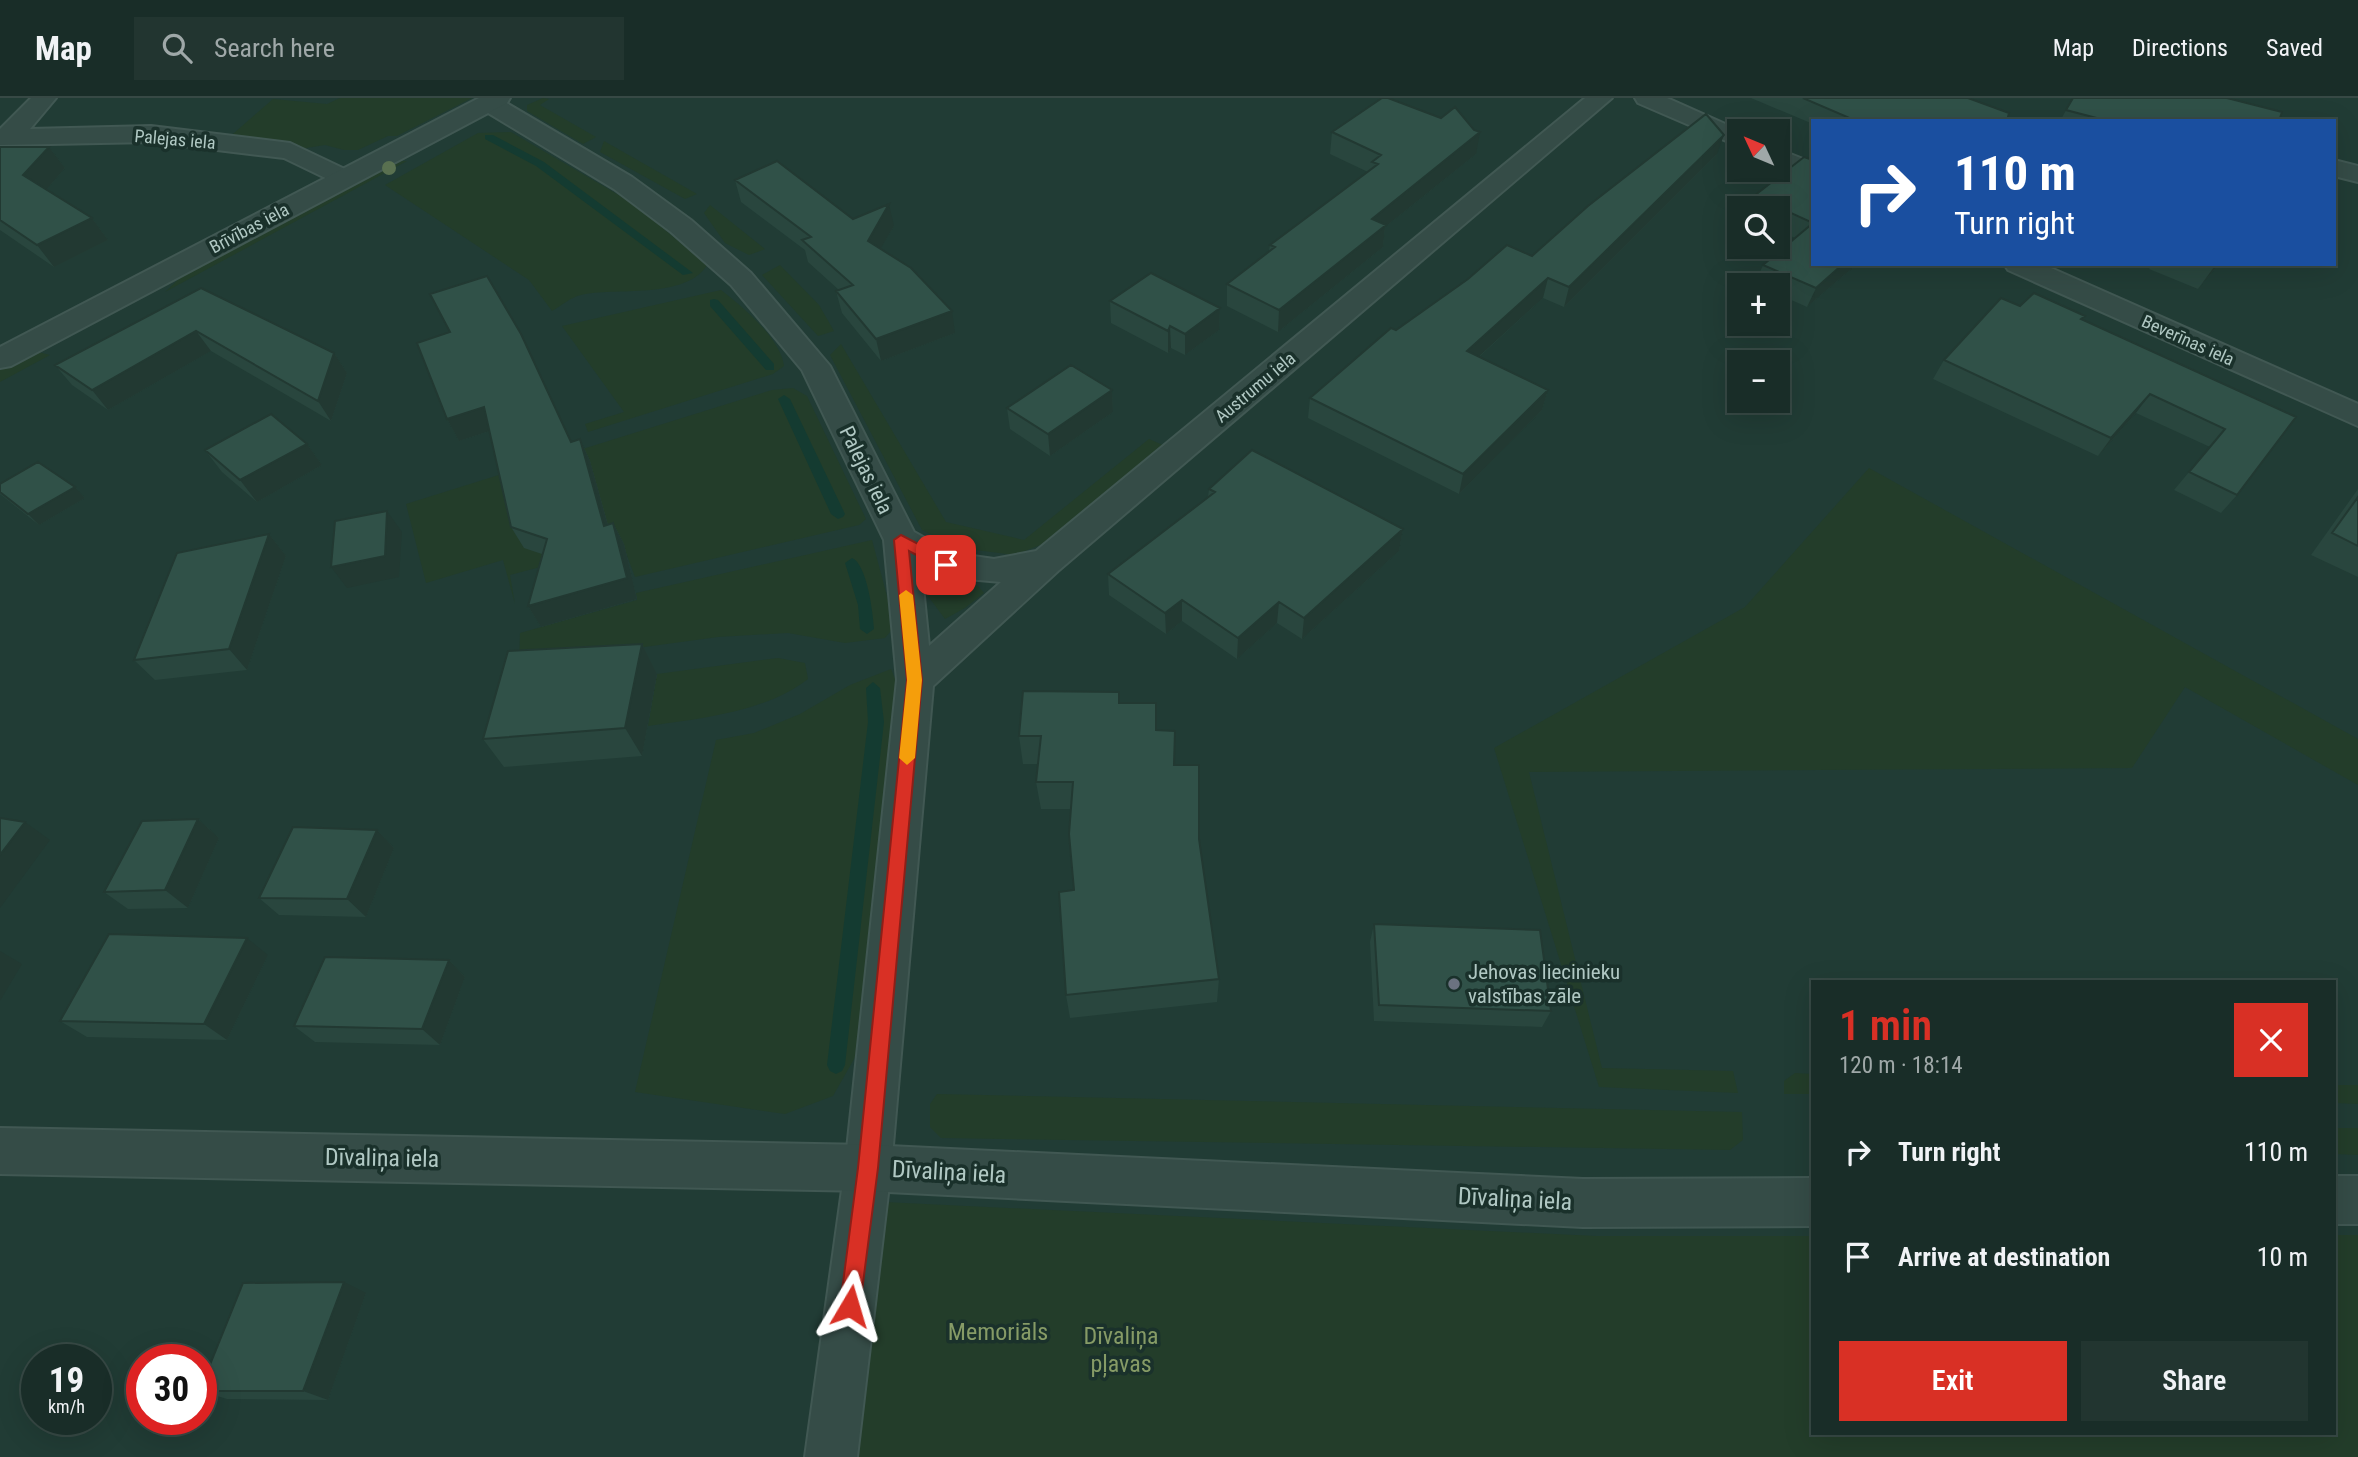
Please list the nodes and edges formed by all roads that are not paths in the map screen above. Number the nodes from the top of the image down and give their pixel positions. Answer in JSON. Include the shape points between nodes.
{"nodes":[{"id":1,"x":44,"y":98,"type":"edge"},
{"id":2,"x":1600,"y":98,"type":"edge"},
{"id":3,"x":1647,"y":98,"type":"edge"},
{"id":4,"x":494,"y":101,"type":"edge"},
{"id":5,"x":1727,"y":134,"type":"edge"},
{"id":6,"x":4,"y":137,"type":"edge"},
{"id":7,"x":1790,"y":162,"type":"edge"},
{"id":8,"x":2336,"y":168,"type":"edge"},
{"id":9,"x":1811,"y":172,"type":"edge"},
{"id":10,"x":2358,"y":174,"type":"edge"},
{"id":11,"x":342,"y":178,"type":"junction"},
{"id":12,"x":2022,"y":266,"type":"edge"},
{"id":13,"x":0,"y":359,"type":"edge"},
{"id":14,"x":2358,"y":416,"type":"edge"},
{"id":15,"x":901,"y":540,"type":"junction"},
{"id":16,"x":1046,"y":562,"type":"junction"},
{"id":17,"x":915,"y":680,"type":"junction"},
{"id":18,"x":0,"y":1151,"type":"edge"},
{"id":19,"x":868,"y":1168,"type":"junction"},
{"id":20,"x":2336,"y":1200,"type":"edge"},
{"id":21,"x":2358,"y":1200,"type":"edge"},
{"id":22,"x":1811,"y":1202,"type":"edge"},
{"id":23,"x":831,"y":1457,"type":"edge"}],
"edges":[{"from":1,"to":6,"type":"street"},
{"from":2,"to":16,"type":"street","name":"Austrumu iela"},
{"from":3,"to":5,"type":"street"},
{"from":4,"to":11,"type":"street","name":"Brīvības iela"},
{"from":4,"to":15,"type":"street","name":"Palejas iela","via":[[623,183],[741,279],[815,366]]},
{"from":6,"to":11,"type":"street","name":"Palejas iela","via":[[151,134],[253,146],[290,151]]},
{"from":7,"to":9,"type":"street"},
{"from":8,"to":10,"type":"street"},
{"from":11,"to":13,"type":"street","name":"Brīvības iela"},
{"from":12,"to":14,"type":"street","name":"Beverīnas iela"},
{"from":15,"to":16,"type":"street","via":[[946,565],[994,570]]},
{"from":15,"to":17,"type":"street","name":"Palejas iela"},
{"from":16,"to":17,"type":"street","name":"Austrumu iela"},
{"from":17,"to":19,"type":"street","name":"Palejas iela"},
{"from":18,"to":19,"type":"street","name":"Dīvaliņa iela"},
{"from":19,"to":22,"type":"street","name":"Dīvaliņa iela","via":[[1583,1203]]},
{"from":19,"to":23,"type":"street","name":"Palejas iela"},
{"from":20,"to":21,"type":"street"}]}
